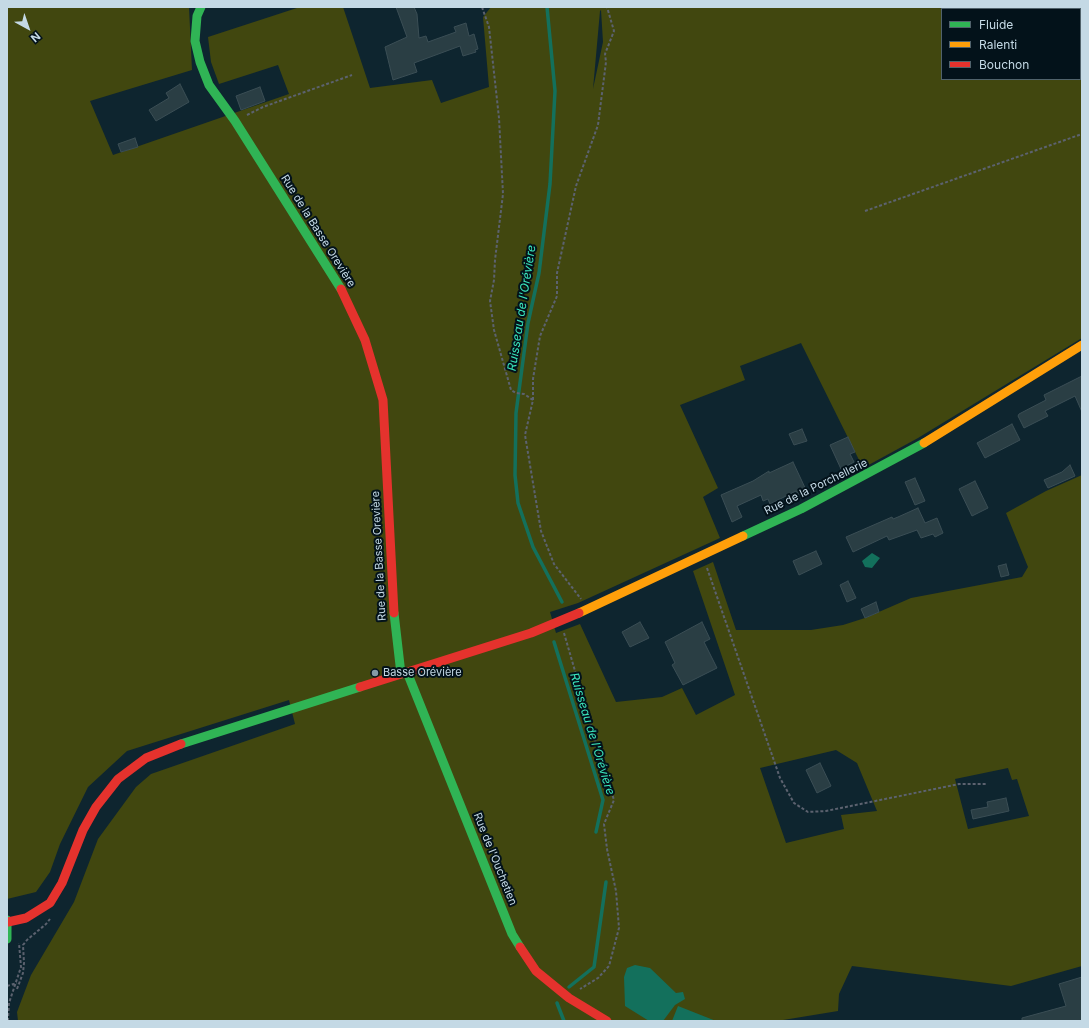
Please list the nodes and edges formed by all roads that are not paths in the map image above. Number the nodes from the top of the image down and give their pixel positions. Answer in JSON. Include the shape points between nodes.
{"nodes":[{"id":1,"x":200,"y":7,"type":"edge"},
{"id":2,"x":1082,"y":345,"type":"edge"},
{"id":3,"x":404,"y":673,"type":"junction"},
{"id":4,"x":7,"y":921,"type":"edge"},
{"id":5,"x":7,"y":939,"type":"edge"},
{"id":6,"x":607,"y":1021,"type":"edge"}],
"edges":[{"from":1,"to":3,"type":"street","name":"Rue de la Basse Orevière","via":[[195,41],[209,85],[235,121],[338,283],[365,340],[383,400],[395,628]]},
{"from":2,"to":3,"type":"street","name":"Rue de la Porchellerie","via":[[907,454],[801,509],[547,627]]},
{"from":3,"to":4,"type":"street","name":"Rue de la Porchellerie","via":[[170,748],[138,763],[118,779],[96,807],[83,830],[62,883],[50,903],[26,918]]},
{"from":3,"to":6,"type":"street","name":"Rue de l'Ouchetien","via":[[512,934],[536,971],[568,998]]},
{"from":4,"to":5,"type":"street"}]}
